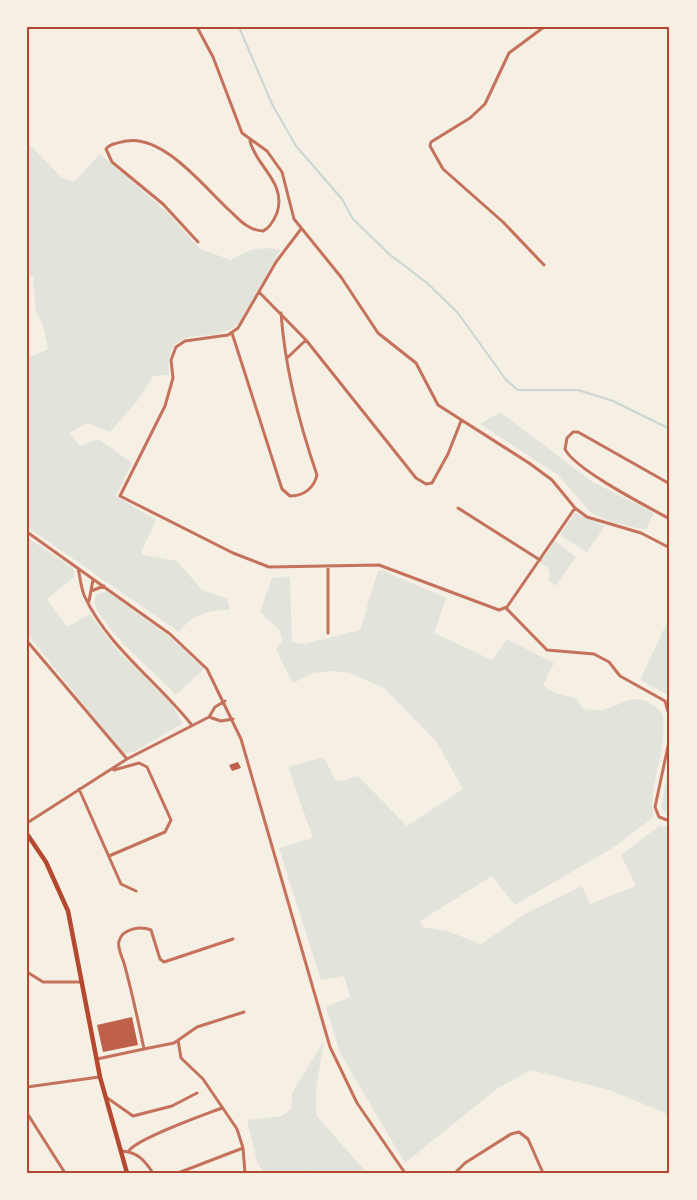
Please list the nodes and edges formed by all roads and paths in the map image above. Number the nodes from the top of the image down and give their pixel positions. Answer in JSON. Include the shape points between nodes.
{"nodes":[{"id":1,"x":197,"y":27,"type":"edge"},
{"id":2,"x":544,"y":27,"type":"edge"},
{"id":3,"x":250,"y":139,"type":"junction"},
{"id":4,"x":302,"y":229,"type":"junction"},
{"id":5,"x":198,"y":242,"type":"dead end"},
{"id":6,"x":544,"y":265,"type":"dead end"},
{"id":7,"x":259,"y":292,"type":"junction"},
{"id":8,"x":281,"y":313,"type":"junction"},
{"id":9,"x":232,"y":333,"type":"junction"},
{"id":10,"x":306,"y":340,"type":"junction"},
{"id":11,"x":287,"y":358,"type":"junction"},
{"id":12,"x":462,"y":421,"type":"junction"},
{"id":13,"x":670,"y":484,"type":"edge"},
{"id":14,"x":458,"y":508,"type":"dead end"},
{"id":15,"x":575,"y":508,"type":"junction"},
{"id":16,"x":670,"y":519,"type":"edge"},
{"id":17,"x":27,"y":532,"type":"edge"},
{"id":18,"x":670,"y":548,"type":"edge"},
{"id":19,"x":540,"y":560,"type":"junction"},
{"id":20,"x":77,"y":567,"type":"junction"},
{"id":21,"x":328,"y":567,"type":"junction"},
{"id":22,"x":93,"y":580,"type":"junction"},
{"id":23,"x":82,"y":586,"type":"junction"},
{"id":24,"x":104,"y":586,"type":"junction"},
{"id":25,"x":90,"y":593,"type":"junction"},
{"id":26,"x":89,"y":603,"type":"junction"},
{"id":27,"x":505,"y":608,"type":"junction"},
{"id":28,"x":328,"y":633,"type":"dead end"},
{"id":29,"x":27,"y":641,"type":"edge"},
{"id":30,"x":225,"y":701,"type":"junction"},
{"id":31,"x":209,"y":717,"type":"junction"},
{"id":32,"x":670,"y":718,"type":"edge"},
{"id":33,"x":233,"y":719,"type":"junction"},
{"id":34,"x":191,"y":724,"type":"junction"},
{"id":35,"x":670,"y":737,"type":"edge"},
{"id":36,"x":127,"y":759,"type":"junction"},
{"id":37,"x":112,"y":770,"type":"junction"},
{"id":38,"x":79,"y":789,"type":"junction"},
{"id":39,"x":670,"y":821,"type":"edge"},
{"id":40,"x":27,"y":823,"type":"edge"},
{"id":41,"x":27,"y":834,"type":"edge"},
{"id":42,"x":29,"y":841,"type":"edge"},
{"id":43,"x":109,"y":856,"type":"junction"},
{"id":44,"x":136,"y":891,"type":"dead end"},
{"id":45,"x":233,"y":939,"type":"dead end"},
{"id":46,"x":27,"y":972,"type":"edge"},
{"id":47,"x":82,"y":982,"type":"junction"},
{"id":48,"x":244,"y":1012,"type":"dead end"},
{"id":49,"x":178,"y":1040,"type":"junction"},
{"id":50,"x":144,"y":1049,"type":"junction"},
{"id":51,"x":97,"y":1059,"type":"junction"},
{"id":52,"x":100,"y":1077,"type":"junction"},
{"id":53,"x":27,"y":1087,"type":"edge"},
{"id":54,"x":197,"y":1093,"type":"dead end"},
{"id":55,"x":106,"y":1097,"type":"junction"},
{"id":56,"x":222,"y":1108,"type":"junction"},
{"id":57,"x":27,"y":1113,"type":"edge"},
{"id":58,"x":243,"y":1148,"type":"junction"},
{"id":59,"x":122,"y":1152,"type":"junction"},
{"id":60,"x":128,"y":1152,"type":"junction"},
{"id":61,"x":65,"y":1173,"type":"edge"},
{"id":62,"x":128,"y":1173,"type":"edge"},
{"id":63,"x":153,"y":1173,"type":"edge"},
{"id":64,"x":178,"y":1173,"type":"edge"},
{"id":65,"x":245,"y":1173,"type":"edge"},
{"id":66,"x":405,"y":1173,"type":"edge"},
{"id":67,"x":455,"y":1173,"type":"edge"},
{"id":68,"x":543,"y":1173,"type":"edge"}],
"edges":[{"from":1,"to":3,"type":"street","via":[[213,57],[238,124]]},
{"from":2,"to":6,"type":"street","via":[[509,53],[485,104],[430,146],[443,170],[503,222]]},
{"from":3,"to":4,"type":"street","via":[[267,151],[282,172],[294,219]]},
{"from":3,"to":5,"type":"street","via":[[252,150],[270,173],[278,193],[275,218],[263,231],[242,224],[154,143],[132,140],[111,144],[106,149],[112,162],[163,204]]},
{"from":4,"to":7,"type":"street"},
{"from":4,"to":12,"type":"street","via":[[341,277],[378,333],[411,357],[438,405]]},
{"from":7,"to":8,"type":"street"},
{"from":7,"to":9,"type":"street","via":[[243,323]]},
{"from":8,"to":10,"type":"street"},
{"from":8,"to":11,"type":"street"},
{"from":9,"to":11,"type":"street","via":[[282,489],[296,496],[312,487],[317,475]]},
{"from":9,"to":21,"type":"street","via":[[184,341],[176,347],[165,406],[120,496],[269,567]]},
{"from":10,"to":11,"type":"street"},
{"from":10,"to":12,"type":"street","via":[[423,483],[432,483],[439,472]]},
{"from":12,"to":15,"type":"street","via":[[552,480]]},
{"from":13,"to":16,"type":"street","via":[[578,432],[567,438],[565,449],[570,456]]},
{"from":14,"to":19,"type":"street"},
{"from":15,"to":18,"type":"street","via":[[587,517],[641,533]]},
{"from":15,"to":19,"type":"street"},
{"from":17,"to":20,"type":"street"},
{"from":19,"to":27,"type":"street"},
{"from":20,"to":22,"type":"street"},
{"from":20,"to":23,"type":"street"},
{"from":21,"to":27,"type":"street","via":[[379,565],[488,608]]},
{"from":21,"to":28,"type":"street"},
{"from":22,"to":23,"type":"street"},
{"from":22,"to":24,"type":"street"},
{"from":22,"to":25,"type":"street"},
{"from":23,"to":26,"type":"street"},
{"from":24,"to":25,"type":"street"},
{"from":24,"to":30,"type":"street","via":[[190,652],[207,669]]},
{"from":25,"to":26,"type":"street"},
{"from":26,"to":34,"type":"street","via":[[101,625]]},
{"from":27,"to":32,"type":"street","via":[[541,647],[602,657],[620,676],[665,701]]},
{"from":29,"to":36,"type":"street"},
{"from":30,"to":31,"type":"street"},
{"from":30,"to":33,"type":"street"},
{"from":31,"to":33,"type":"street"},
{"from":31,"to":34,"type":"street"},
{"from":33,"to":66,"type":"street","via":[[330,1047],[357,1103]]},
{"from":34,"to":36,"type":"street"},
{"from":35,"to":39,"type":"street","via":[[655,807],[659,817]]},
{"from":36,"to":37,"type":"street"},
{"from":37,"to":38,"type":"street"},
{"from":37,"to":43,"type":"street","via":[[139,763],[147,767],[171,820],[165,832]]},
{"from":38,"to":40,"type":"street"},
{"from":38,"to":43,"type":"street"},
{"from":41,"to":42,"type":"main road"},
{"from":42,"to":47,"type":"main road","via":[[56,882],[68,911]]},
{"from":43,"to":44,"type":"street","via":[[123,887]]},
{"from":45,"to":50,"type":"street","via":[[166,962],[160,959],[151,930],[138,927],[121,938],[120,949]]},
{"from":46,"to":47,"type":"street","via":[[44,982]]},
{"from":47,"to":51,"type":"main road"},
{"from":48,"to":49,"type":"street","via":[[197,1027]]},
{"from":49,"to":50,"type":"street"},
{"from":49,"to":56,"type":"street","via":[[181,1058]]},
{"from":50,"to":51,"type":"street"},
{"from":51,"to":52,"type":"main road"},
{"from":52,"to":53,"type":"street"},
{"from":52,"to":55,"type":"main road"},
{"from":54,"to":55,"type":"street","via":[[172,1106],[133,1116]]},
{"from":55,"to":59,"type":"main road"},
{"from":56,"to":58,"type":"street","via":[[237,1129]]},
{"from":56,"to":60,"type":"street","via":[[152,1136],[133,1145]]},
{"from":57,"to":61,"type":"street"},
{"from":58,"to":64,"type":"street"},
{"from":58,"to":65,"type":"street"},
{"from":59,"to":60,"type":"street"},
{"from":59,"to":62,"type":"main road"},
{"from":60,"to":63,"type":"street","via":[[141,1158]]},
{"from":67,"to":68,"type":"street","via":[[465,1163],[519,1132],[528,1139]]}]}
